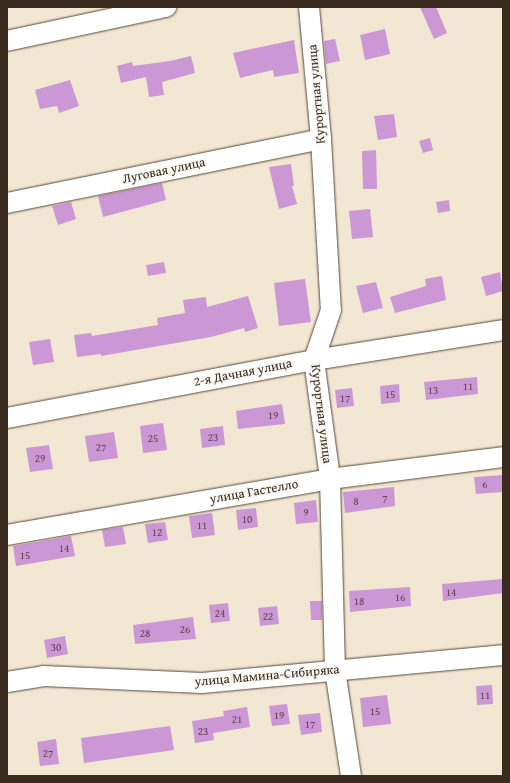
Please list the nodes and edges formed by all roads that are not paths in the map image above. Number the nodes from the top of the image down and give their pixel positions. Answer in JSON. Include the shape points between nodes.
{"nodes":[{"id":1,"x":166,"y":7,"type":"edge"},
{"id":2,"x":309,"y":7,"type":"edge"},
{"id":3,"x":7,"y":41,"type":"edge"},
{"id":4,"x":321,"y":139,"type":"junction"},
{"id":5,"x":7,"y":203,"type":"edge"},
{"id":6,"x":503,"y":330,"type":"edge"},
{"id":7,"x":314,"y":360,"type":"junction"},
{"id":8,"x":7,"y":418,"type":"edge"},
{"id":9,"x":503,"y":457,"type":"edge"},
{"id":10,"x":330,"y":479,"type":"junction"},
{"id":11,"x":7,"y":535,"type":"edge"},
{"id":12,"x":503,"y":655,"type":"edge"},
{"id":13,"x":335,"y":670,"type":"junction"},
{"id":14,"x":7,"y":682,"type":"edge"},
{"id":15,"x":350,"y":776,"type":"edge"}],
"edges":[{"from":1,"to":3,"type":"street"},
{"from":2,"to":4,"type":"street","name":"Курортная улица"},
{"from":4,"to":5,"type":"street","name":"Луговая улица"},
{"from":4,"to":7,"type":"street","name":"Курортная улица","via":[[331,310]]},
{"from":6,"to":7,"type":"street","name":"2-я Дачная улица"},
{"from":7,"to":8,"type":"street","name":"2-я Дачная улица"},
{"from":7,"to":10,"type":"street","name":"Курортная улица"},
{"from":9,"to":10,"type":"street","name":"улица Гастелло"},
{"from":10,"to":11,"type":"street","name":"улица Гастелло"},
{"from":10,"to":13,"type":"street","name":"Курортная улица"},
{"from":12,"to":13,"type":"street","name":"улица Мамина-Сибиряка"},
{"from":13,"to":14,"type":"street","name":"улица Мамина-Сибиряка","via":[[202,683],[43,676]]},
{"from":13,"to":15,"type":"street","name":"Курортная улица"}]}
